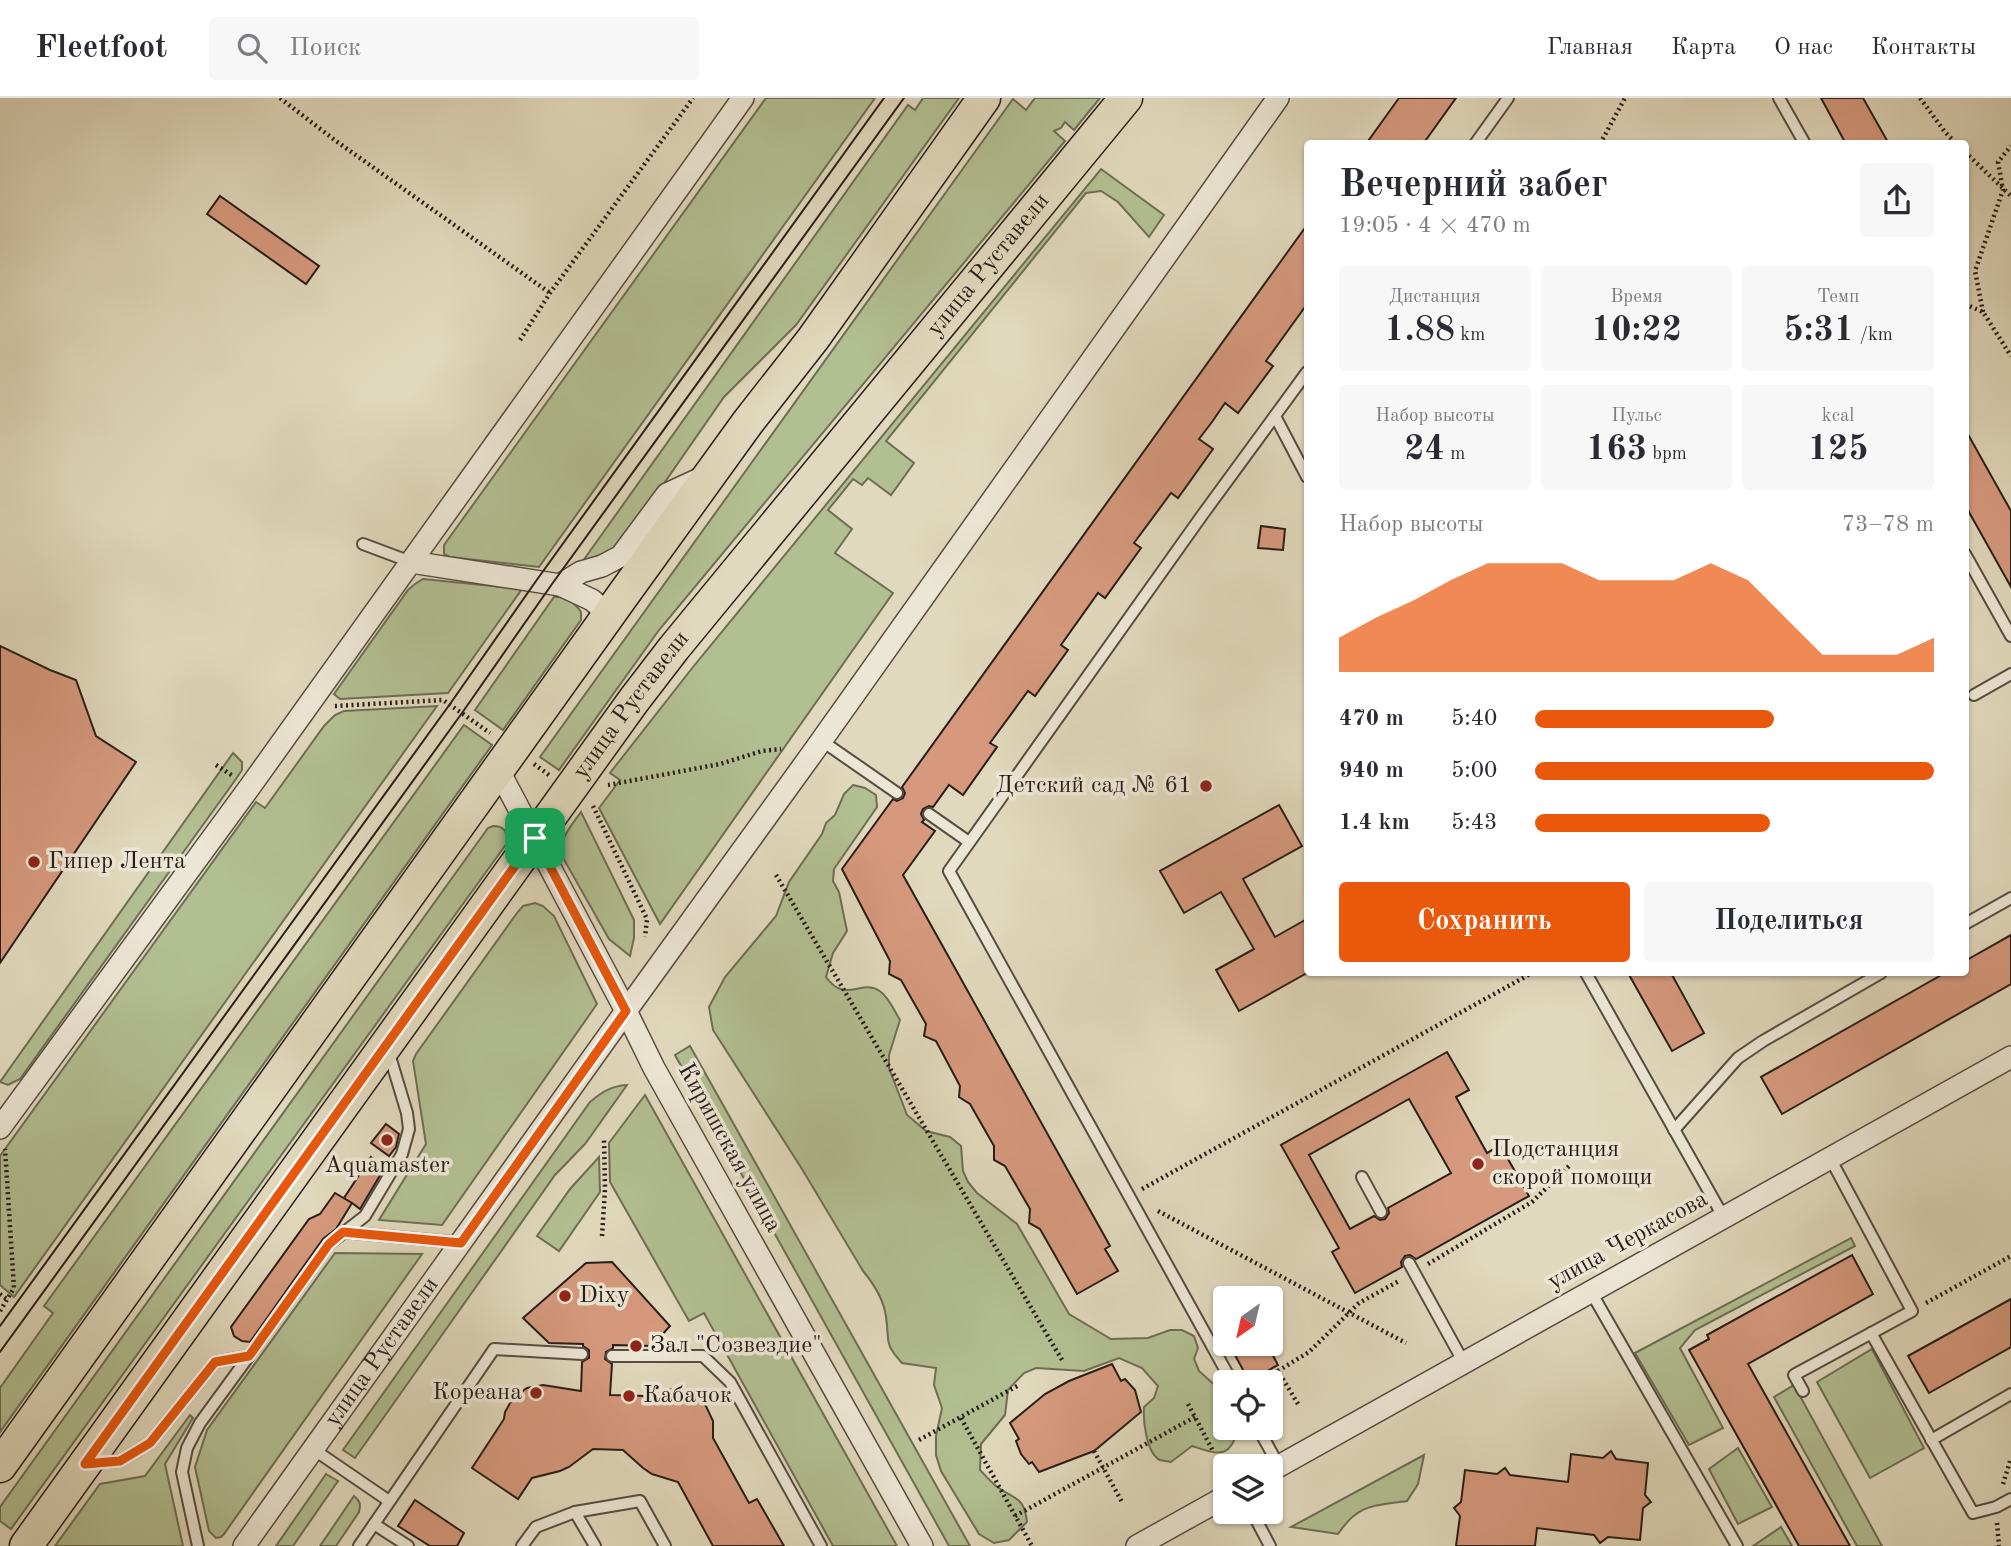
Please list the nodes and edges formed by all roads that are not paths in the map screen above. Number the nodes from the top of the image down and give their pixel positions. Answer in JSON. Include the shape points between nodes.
{"nodes":[{"id":1,"x":743,"y":98,"type":"edge"},
{"id":2,"x":984,"y":98,"type":"edge"},
{"id":3,"x":1126,"y":98,"type":"edge"},
{"id":4,"x":1278,"y":98,"type":"edge"},
{"id":5,"x":1508,"y":98,"type":"edge"},
{"id":6,"x":1779,"y":98,"type":"edge"},
{"id":7,"x":1478,"y":140,"type":"edge"},
{"id":8,"x":1803,"y":140,"type":"edge"},
{"id":9,"x":1304,"y":376,"type":"edge"},
{"id":10,"x":1275,"y":416,"type":"junction"},
{"id":11,"x":1304,"y":471,"type":"edge"},
{"id":12,"x":710,"y":474,"type":"junction"},
{"id":13,"x":363,"y":544,"type":"dead end"},
{"id":14,"x":1969,"y":561,"type":"edge"},
{"id":15,"x":411,"y":562,"type":"junction"},
{"id":16,"x":560,"y":585,"type":"junction"},
{"id":17,"x":609,"y":615,"type":"junction"},
{"id":18,"x":2011,"y":636,"type":"edge"},
{"id":19,"x":2011,"y":674,"type":"edge"},
{"id":20,"x":1974,"y":695,"type":"dead end"},
{"id":21,"x":821,"y":740,"type":"junction"},
{"id":22,"x":499,"y":771,"type":"junction"},
{"id":23,"x":897,"y":793,"type":"dead end"},
{"id":24,"x":929,"y":814,"type":"dead end"},
{"id":25,"x":535,"y":838,"type":"junction"},
{"id":26,"x":969,"y":842,"type":"junction"},
{"id":27,"x":2011,"y":898,"type":"edge"},
{"id":28,"x":1969,"y":923,"type":"edge"},
{"id":29,"x":1588,"y":976,"type":"edge"},
{"id":30,"x":1876,"y":976,"type":"edge"},
{"id":31,"x":626,"y":1011,"type":"junction"},
{"id":32,"x":386,"y":1044,"type":"junction"},
{"id":33,"x":2011,"y":1057,"type":"edge"},
{"id":34,"x":0,"y":1128,"type":"edge"},
{"id":35,"x":1674,"y":1130,"type":"junction"},
{"id":36,"x":1830,"y":1158,"type":"junction"},
{"id":37,"x":1362,"y":1177,"type":"dead end"},
{"id":38,"x":1381,"y":1212,"type":"dead end"},
{"id":39,"x":1724,"y":1217,"type":"junction"},
{"id":40,"x":343,"y":1232,"type":"junction"},
{"id":41,"x":461,"y":1243,"type":"junction"},
{"id":42,"x":1409,"y":1263,"type":"dead end"},
{"id":43,"x":1591,"y":1292,"type":"junction"},
{"id":44,"x":1871,"y":1333,"type":"junction"},
{"id":45,"x":582,"y":1354,"type":"dead end"},
{"id":46,"x":249,"y":1356,"type":"junction"},
{"id":47,"x":612,"y":1356,"type":"dead end"},
{"id":48,"x":1464,"y":1363,"type":"junction"},
{"id":49,"x":1226,"y":1370,"type":"edge"},
{"id":50,"x":1803,"y":1391,"type":"dead end"},
{"id":51,"x":2011,"y":1394,"type":"edge"},
{"id":52,"x":1931,"y":1440,"type":"junction"},
{"id":53,"x":313,"y":1450,"type":"junction"},
{"id":54,"x":85,"y":1464,"type":"junction"},
{"id":55,"x":1283,"y":1465,"type":"edge"},
{"id":56,"x":0,"y":1466,"type":"edge"},
{"id":57,"x":2011,"y":1499,"type":"edge"},
{"id":58,"x":389,"y":1501,"type":"junction"},
{"id":59,"x":1213,"y":1504,"type":"edge"},
{"id":60,"x":575,"y":1512,"type":"junction"},
{"id":61,"x":374,"y":1524,"type":"junction"},
{"id":62,"x":1258,"y":1524,"type":"edge"},
{"id":63,"x":26,"y":1546,"type":"edge"},
{"id":64,"x":198,"y":1546,"type":"edge"},
{"id":65,"x":244,"y":1546,"type":"edge"},
{"id":66,"x":359,"y":1546,"type":"edge"},
{"id":67,"x":408,"y":1546,"type":"edge"},
{"id":68,"x":522,"y":1546,"type":"edge"},
{"id":69,"x":595,"y":1546,"type":"edge"},
{"id":70,"x":665,"y":1546,"type":"edge"},
{"id":71,"x":821,"y":1546,"type":"edge"},
{"id":72,"x":922,"y":1546,"type":"edge"},
{"id":73,"x":1137,"y":1546,"type":"edge"},
{"id":74,"x":1270,"y":1546,"type":"edge"},
{"id":75,"x":1737,"y":1546,"type":"edge"}],
"edges":[{"from":1,"to":15,"type":"street"},
{"from":2,"to":12,"type":"main road","via":[[813,339]]},
{"from":3,"to":25,"type":"main road","name":"улица Руставели","via":[[674,648]]},
{"from":4,"to":21,"type":"street","name":"улица Руставели"},
{"from":5,"to":7,"type":"lane"},
{"from":6,"to":8,"type":"lane"},
{"from":9,"to":10,"type":"lane"},
{"from":10,"to":11,"type":"lane"},
{"from":10,"to":26,"type":"lane"},
{"from":12,"to":16,"type":"street","via":[[667,494],[621,556]]},
{"from":12,"to":17,"type":"main road"},
{"from":13,"to":15,"type":"lane"},
{"from":14,"to":18,"type":"lane"},
{"from":15,"to":16,"type":"street"},
{"from":15,"to":34,"type":"street","via":[[10,1108]]},
{"from":16,"to":17,"type":"street","via":[[592,600]]},
{"from":17,"to":22,"type":"main road"},
{"from":19,"to":20,"type":"lane"},
{"from":21,"to":23,"type":"lane"},
{"from":21,"to":31,"type":"street","name":"улица Руставели"},
{"from":22,"to":25,"type":"street","name":"Киришская улица"},
{"from":22,"to":56,"type":"main road"},
{"from":24,"to":26,"type":"lane"},
{"from":25,"to":31,"type":"street","name":"Киришская улица"},
{"from":25,"to":32,"type":"main road","name":"улица Руставели"},
{"from":26,"to":49,"type":"lane","via":[[948,871]]},
{"from":27,"to":28,"type":"lane"},
{"from":29,"to":35,"type":"lane"},
{"from":30,"to":35,"type":"lane","via":[[1738,1058]]},
{"from":31,"to":41,"type":"street","name":"улица Руставели"},
{"from":31,"to":72,"type":"street","name":"Киришская улица"},
{"from":32,"to":40,"type":"lane","via":[[409,1129],[402,1154],[365,1216]]},
{"from":32,"to":54,"type":"main road","name":"улица Руставели"},
{"from":33,"to":36,"type":"street","name":"улица Черкасова"},
{"from":35,"to":39,"type":"lane"},
{"from":36,"to":39,"type":"street","name":"улица Черкасова"},
{"from":36,"to":44,"type":"lane","via":[[1912,1311]]},
{"from":37,"to":38,"type":"lane"},
{"from":39,"to":43,"type":"street","name":"улица Черкасова"},
{"from":40,"to":41,"type":"lane"},
{"from":40,"to":46,"type":"lane","via":[[329,1244]]},
{"from":41,"to":53,"type":"street","name":"улица Руставели"},
{"from":42,"to":48,"type":"lane"},
{"from":43,"to":48,"type":"street","name":"улица Черкасова"},
{"from":43,"to":75,"type":"lane"},
{"from":44,"to":50,"type":"lane","via":[[1794,1375]]},
{"from":44,"to":52,"type":"lane"},
{"from":45,"to":58,"type":"lane","via":[[494,1349]]},
{"from":46,"to":54,"type":"lane","via":[[215,1362],[150,1443],[120,1461]]},
{"from":46,"to":64,"type":"lane","via":[[187,1448],[182,1472]]},
{"from":47,"to":71,"type":"lane","via":[[703,1356],[730,1382]]},
{"from":48,"to":55,"type":"street","name":"улица Черкасова"},
{"from":51,"to":52,"type":"lane"},
{"from":52,"to":57,"type":"lane","via":[[1973,1513]]},
{"from":53,"to":58,"type":"lane"},
{"from":53,"to":65,"type":"street","name":"улица Руставели"},
{"from":54,"to":63,"type":"main road","name":"улица Руставели"},
{"from":58,"to":61,"type":"lane"},
{"from":59,"to":73,"type":"street"},
{"from":60,"to":68,"type":"lane","via":[[536,1527]]},
{"from":60,"to":69,"type":"lane"},
{"from":60,"to":70,"type":"lane","via":[[640,1501]]},
{"from":61,"to":66,"type":"lane"},
{"from":61,"to":67,"type":"lane"},
{"from":62,"to":74,"type":"lane"}]}
